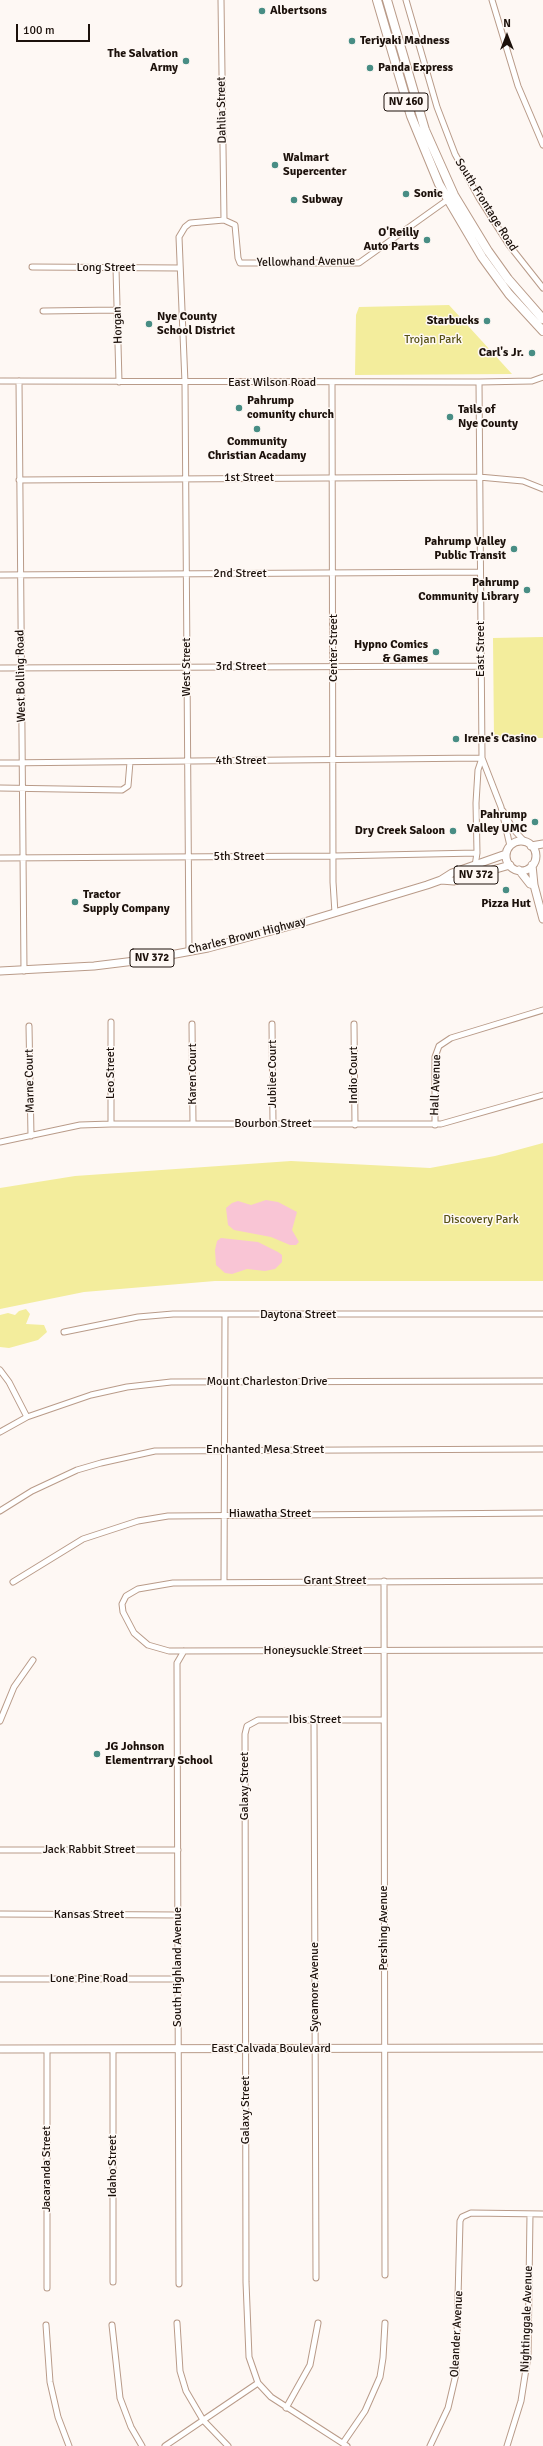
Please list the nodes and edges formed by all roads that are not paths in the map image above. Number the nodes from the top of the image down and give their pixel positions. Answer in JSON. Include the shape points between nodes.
{"nodes":[{"id":1,"x":221,"y":0,"type":"edge"},
{"id":2,"x":377,"y":0,"type":"edge"},
{"id":3,"x":387,"y":0,"type":"edge"},
{"id":4,"x":406,"y":0,"type":"edge"},
{"id":5,"x":492,"y":0,"type":"edge"},
{"id":6,"x":543,"y":145,"type":"edge"},
{"id":7,"x":450,"y":197,"type":"junction"},
{"id":8,"x":224,"y":220,"type":"junction"},
{"id":9,"x":32,"y":267,"type":"dead end"},
{"id":10,"x":116,"y":268,"type":"junction"},
{"id":11,"x":180,"y":268,"type":"junction"},
{"id":12,"x":543,"y":288,"type":"edge"},
{"id":13,"x":43,"y":310,"type":"dead end"},
{"id":14,"x":117,"y":310,"type":"junction"},
{"id":15,"x":527,"y":313,"type":"junction"},
{"id":16,"x":543,"y":319,"type":"edge"},
{"id":17,"x":543,"y":326,"type":"edge"},
{"id":18,"x":543,"y":331,"type":"edge"},
{"id":19,"x":543,"y":377,"type":"edge"},
{"id":20,"x":0,"y":381,"type":"edge"},
{"id":21,"x":19,"y":381,"type":"junction"},
{"id":22,"x":119,"y":382,"type":"junction"},
{"id":23,"x":185,"y":382,"type":"junction"},
{"id":24,"x":332,"y":382,"type":"junction"},
{"id":25,"x":479,"y":382,"type":"junction"},
{"id":26,"x":480,"y":477,"type":"junction"},
{"id":27,"x":332,"y":478,"type":"junction"},
{"id":28,"x":185,"y":479,"type":"junction"},
{"id":29,"x":19,"y":480,"type":"junction"},
{"id":30,"x":543,"y":489,"type":"edge"},
{"id":31,"x":480,"y":572,"type":"junction"},
{"id":32,"x":333,"y":573,"type":"junction"},
{"id":33,"x":186,"y":574,"type":"junction"},
{"id":34,"x":0,"y":575,"type":"edge"},
{"id":35,"x":20,"y":575,"type":"junction"},
{"id":36,"x":334,"y":666,"type":"junction"},
{"id":37,"x":481,"y":666,"type":"junction"},
{"id":38,"x":187,"y":667,"type":"junction"},
{"id":39,"x":0,"y":668,"type":"edge"},
{"id":40,"x":22,"y":668,"type":"junction"},
{"id":41,"x":482,"y":758,"type":"junction"},
{"id":42,"x":334,"y":761,"type":"junction"},
{"id":43,"x":130,"y":762,"type":"junction"},
{"id":44,"x":188,"y":762,"type":"junction"},
{"id":45,"x":0,"y":763,"type":"edge"},
{"id":46,"x":22,"y":763,"type":"junction"},
{"id":47,"x":0,"y":788,"type":"edge"},
{"id":48,"x":22,"y":788,"type":"junction"},
{"id":49,"x":501,"y":807,"type":"junction"},
{"id":50,"x":528,"y":844,"type":"junction"},
{"id":51,"x":543,"y":844,"type":"edge"},
{"id":52,"x":510,"y":846,"type":"junction"},
{"id":53,"x":477,"y":853,"type":"junction"},
{"id":54,"x":506,"y":854,"type":"junction"},
{"id":55,"x":543,"y":854,"type":"edge"},
{"id":56,"x":334,"y":856,"type":"junction"},
{"id":57,"x":189,"y":857,"type":"junction"},
{"id":58,"x":0,"y":858,"type":"edge"},
{"id":59,"x":23,"y":858,"type":"junction"},
{"id":60,"x":533,"y":864,"type":"junction"},
{"id":61,"x":475,"y":866,"type":"junction"},
{"id":62,"x":510,"y":866,"type":"junction"},
{"id":63,"x":519,"y":870,"type":"junction"},
{"id":64,"x":441,"y":880,"type":"junction"},
{"id":65,"x":534,"y":885,"type":"junction"},
{"id":66,"x":336,"y":913,"type":"junction"},
{"id":67,"x":543,"y":919,"type":"edge"},
{"id":68,"x":190,"y":951,"type":"junction"},
{"id":69,"x":0,"y":971,"type":"edge"},
{"id":70,"x":24,"y":971,"type":"junction"},
{"id":71,"x":543,"y":1010,"type":"edge"},
{"id":72,"x":111,"y":1022,"type":"dead end"},
{"id":73,"x":192,"y":1024,"type":"dead end"},
{"id":74,"x":272,"y":1024,"type":"dead end"},
{"id":75,"x":354,"y":1024,"type":"dead end"},
{"id":76,"x":29,"y":1026,"type":"dead end"},
{"id":77,"x":543,"y":1095,"type":"edge"},
{"id":78,"x":111,"y":1124,"type":"junction"},
{"id":79,"x":193,"y":1124,"type":"junction"},
{"id":80,"x":273,"y":1124,"type":"junction"},
{"id":81,"x":355,"y":1125,"type":"junction"},
{"id":82,"x":435,"y":1125,"type":"junction"},
{"id":83,"x":31,"y":1136,"type":"junction"},
{"id":84,"x":0,"y":1142,"type":"edge"},
{"id":85,"x":543,"y":1314,"type":"edge"},
{"id":86,"x":225,"y":1315,"type":"junction"},
{"id":87,"x":64,"y":1332,"type":"dead end"},
{"id":88,"x":0,"y":1370,"type":"edge"},
{"id":89,"x":543,"y":1381,"type":"edge"},
{"id":90,"x":225,"y":1382,"type":"junction"},
{"id":91,"x":27,"y":1418,"type":"junction"},
{"id":92,"x":0,"y":1432,"type":"edge"},
{"id":93,"x":543,"y":1449,"type":"edge"},
{"id":94,"x":225,"y":1450,"type":"junction"},
{"id":95,"x":0,"y":1511,"type":"edge"},
{"id":96,"x":543,"y":1513,"type":"edge"},
{"id":97,"x":225,"y":1514,"type":"junction"},
{"id":98,"x":384,"y":1581,"type":"junction"},
{"id":99,"x":543,"y":1581,"type":"edge"},
{"id":100,"x":13,"y":1582,"type":"dead end"},
{"id":101,"x":224,"y":1582,"type":"junction"},
{"id":102,"x":129,"y":1594,"type":"joint"},
{"id":103,"x":543,"y":1650,"type":"edge"},
{"id":104,"x":184,"y":1651,"type":"junction"},
{"id":105,"x":384,"y":1651,"type":"junction"},
{"id":106,"x":33,"y":1660,"type":"dead end"},
{"id":107,"x":384,"y":1720,"type":"junction"},
{"id":108,"x":0,"y":1721,"type":"edge"},
{"id":109,"x":314,"y":1721,"type":"junction"},
{"id":110,"x":248,"y":1726,"type":"joint"},
{"id":111,"x":0,"y":1850,"type":"edge"},
{"id":112,"x":178,"y":1850,"type":"junction"},
{"id":113,"x":0,"y":1914,"type":"edge"},
{"id":114,"x":178,"y":1915,"type":"junction"},
{"id":115,"x":0,"y":1979,"type":"edge"},
{"id":116,"x":178,"y":1979,"type":"junction"},
{"id":117,"x":543,"y":2048,"type":"edge"},
{"id":118,"x":0,"y":2049,"type":"edge"},
{"id":119,"x":47,"y":2049,"type":"junction"},
{"id":120,"x":246,"y":2049,"type":"junction"},
{"id":121,"x":315,"y":2049,"type":"junction"},
{"id":122,"x":384,"y":2049,"type":"junction"},
{"id":123,"x":113,"y":2050,"type":"junction"},
{"id":124,"x":179,"y":2050,"type":"junction"},
{"id":125,"x":530,"y":2214,"type":"junction"},
{"id":126,"x":543,"y":2214,"type":"edge"},
{"id":127,"x":385,"y":2275,"type":"dead end"},
{"id":128,"x":316,"y":2278,"type":"dead end"},
{"id":129,"x":113,"y":2282,"type":"dead end"},
{"id":130,"x":179,"y":2284,"type":"dead end"},
{"id":131,"x":47,"y":2288,"type":"dead end"},
{"id":132,"x":177,"y":2323,"type":"dead end"},
{"id":133,"x":318,"y":2323,"type":"dead end"},
{"id":134,"x":385,"y":2323,"type":"dead end"},
{"id":135,"x":46,"y":2325,"type":"dead end"},
{"id":136,"x":112,"y":2326,"type":"dead end"},
{"id":137,"x":258,"y":2383,"type":"junction"},
{"id":138,"x":286,"y":2408,"type":"junction"},
{"id":139,"x":203,"y":2420,"type":"junction"},
{"id":140,"x":345,"y":2445,"type":"edge"},
{"id":141,"x":69,"y":2446,"type":"edge"},
{"id":142,"x":142,"y":2446,"type":"edge"},
{"id":143,"x":165,"y":2446,"type":"edge"},
{"id":144,"x":228,"y":2446,"type":"edge"},
{"id":145,"x":430,"y":2446,"type":"edge"},
{"id":146,"x":507,"y":2446,"type":"edge"}],
"edges":[{"from":1,"to":8,"type":"street","name":"Dahlia Street"},
{"from":2,"to":7,"type":"highway","number":"NV 160","via":[[411,116],[427,160]]},
{"from":3,"to":7,"type":"highway","number":"NV 160","via":[[420,116]]},
{"from":4,"to":12,"type":"street","name":"South Frontage Road","via":[[455,154],[509,245]]},
{"from":5,"to":6,"type":"street","via":[[518,86]]},
{"from":7,"to":8,"type":"street","name":"Yellowhand Avenue","via":[[359,263],[240,263],[235,225]]},
{"from":7,"to":15,"type":"highway","number":"NV 160","via":[[482,257]]},
{"from":7,"to":16,"type":"highway","number":"NV 160","via":[[508,279]]},
{"from":8,"to":11,"type":"street","via":[[190,223],[185,227],[179,237]]},
{"from":9,"to":10,"type":"street","name":"Long Street"},
{"from":10,"to":11,"type":"street","name":"Long Street"},
{"from":10,"to":14,"type":"street","name":"Horgan"},
{"from":11,"to":23,"type":"street"},
{"from":13,"to":14,"type":"street"},
{"from":14,"to":22,"type":"street","name":"Horgan"},
{"from":15,"to":17,"type":"highway"},
{"from":15,"to":18,"type":"highway","number":"NV 160"},
{"from":19,"to":25,"type":"street","name":"East Wilson Road","via":[[526,382]]},
{"from":20,"to":21,"type":"street","name":"East Wilson Road"},
{"from":21,"to":22,"type":"street","name":"East Wilson Road"},
{"from":21,"to":29,"type":"street","name":"West Bolling Road"},
{"from":22,"to":23,"type":"street","name":"East Wilson Road"},
{"from":23,"to":24,"type":"street","name":"East Wilson Road"},
{"from":23,"to":28,"type":"street","name":"West Street"},
{"from":24,"to":25,"type":"street","name":"East Wilson Road"},
{"from":24,"to":27,"type":"street","name":"Center Street"},
{"from":25,"to":26,"type":"street","name":"East Street"},
{"from":26,"to":27,"type":"street","name":"1st Street"},
{"from":26,"to":30,"type":"street","name":"1st Street","via":[[516,480]]},
{"from":26,"to":31,"type":"street","name":"East Street"},
{"from":27,"to":28,"type":"street","name":"1st Street"},
{"from":27,"to":32,"type":"street","name":"Center Street"},
{"from":28,"to":29,"type":"street","name":"1st Street"},
{"from":28,"to":33,"type":"street","name":"West Street"},
{"from":29,"to":35,"type":"street","name":"West Bolling Road"},
{"from":31,"to":32,"type":"street","name":"2nd Street"},
{"from":31,"to":37,"type":"street","name":"East Street"},
{"from":32,"to":33,"type":"street","name":"2nd Street"},
{"from":32,"to":36,"type":"street","name":"Center Street"},
{"from":33,"to":35,"type":"street","name":"2nd Street"},
{"from":33,"to":38,"type":"street","name":"West Street"},
{"from":34,"to":35,"type":"street","name":"2nd Street"},
{"from":35,"to":40,"type":"street","name":"West Bolling Road"},
{"from":36,"to":37,"type":"street","name":"3rd Street"},
{"from":36,"to":38,"type":"street","name":"3rd Street"},
{"from":36,"to":42,"type":"street","name":"Center Street"},
{"from":37,"to":41,"type":"street","name":"East Street"},
{"from":38,"to":40,"type":"street","name":"3rd Street"},
{"from":38,"to":44,"type":"street","name":"West Street"},
{"from":39,"to":40,"type":"street","name":"3rd Street"},
{"from":40,"to":46,"type":"street","name":"West Bolling Road"},
{"from":41,"to":42,"type":"street","name":"4th Street"},
{"from":41,"to":49,"type":"street"},
{"from":41,"to":53,"type":"street","name":"East Street","via":[[478,770],[476,803]]},
{"from":42,"to":44,"type":"street","name":"4th Street"},
{"from":42,"to":56,"type":"street","name":"Center Street"},
{"from":43,"to":44,"type":"street","name":"4th Street"},
{"from":43,"to":46,"type":"street","name":"4th Street"},
{"from":43,"to":48,"type":"street","via":[[128,786],[122,790]]},
{"from":44,"to":57,"type":"street","name":"West Street"},
{"from":45,"to":46,"type":"street","name":"4th Street"},
{"from":46,"to":48,"type":"street","name":"West Bolling Road"},
{"from":47,"to":48,"type":"street"},
{"from":48,"to":59,"type":"street","name":"West Bolling Road"},
{"from":49,"to":50,"type":"street","via":[[513,829]]},
{"from":49,"to":52,"type":"street"},
{"from":50,"to":51,"type":"main road"},
{"from":50,"to":52,"type":"main road","via":[[516,842]]},
{"from":50,"to":60,"type":"main road","via":[[535,853]]},
{"from":52,"to":54,"type":"main road","number":"NV 372"},
{"from":53,"to":56,"type":"street","name":"5th Street"},
{"from":53,"to":61,"type":"street","name":"East Street"},
{"from":54,"to":61,"type":"main road","name":"Charles Brown Highway","number":"NV 372"},
{"from":54,"to":62,"type":"main road","number":"NV 372"},
{"from":55,"to":60,"type":"main road"},
{"from":56,"to":57,"type":"street","name":"5th Street"},
{"from":56,"to":66,"type":"street","name":"Center Street"},
{"from":57,"to":59,"type":"street","name":"5th Street"},
{"from":57,"to":68,"type":"street","name":"West Street"},
{"from":58,"to":59,"type":"street","name":"5th Street"},
{"from":59,"to":70,"type":"street","name":"West Bolling Road"},
{"from":60,"to":63,"type":"main road"},
{"from":60,"to":65,"type":"main road"},
{"from":61,"to":64,"type":"main road","name":"Charles Brown Highway","number":"NV 372","via":[[452,873]]},
{"from":62,"to":63,"type":"main road","number":"NV 372"},
{"from":62,"to":64,"type":"main road","name":"Charles Brown Highway","number":"NV 372","via":[[454,881]]},
{"from":63,"to":65,"type":"main road","via":[[530,884]]},
{"from":64,"to":66,"type":"main road","name":"Charles Brown Highway","number":"NV 372"},
{"from":65,"to":67,"type":"main road"},
{"from":66,"to":68,"type":"main road","name":"Charles Brown Highway","number":"NV 372"},
{"from":68,"to":70,"type":"main road","name":"Charles Brown Highway","number":"NV 372","via":[[109,964]]},
{"from":69,"to":70,"type":"main road","name":"Charles Brown Highway","number":"NV 372"},
{"from":71,"to":82,"type":"street","name":"Hall Avenue","via":[[451,1038],[439,1046],[435,1056]]},
{"from":72,"to":78,"type":"street","name":"Leo Street"},
{"from":73,"to":79,"type":"street","name":"Karen Court"},
{"from":74,"to":80,"type":"street","name":"Jubilee Court"},
{"from":75,"to":81,"type":"street","name":"Indio Court"},
{"from":76,"to":83,"type":"street","name":"Marne Court"},
{"from":77,"to":82,"type":"street","name":"Bourbon Street","via":[[452,1123]]},
{"from":78,"to":79,"type":"street","name":"Bourbon Street"},
{"from":78,"to":83,"type":"street","name":"Bourbon Street","via":[[80,1125]]},
{"from":79,"to":80,"type":"street","name":"Bourbon Street"},
{"from":80,"to":81,"type":"street","name":"Bourbon Street"},
{"from":81,"to":82,"type":"street","name":"Bourbon Street"},
{"from":83,"to":84,"type":"street","name":"Bourbon Street"},
{"from":85,"to":86,"type":"street","name":"Daytona Street"},
{"from":86,"to":87,"type":"street","name":"Daytona Street","via":[[143,1316]]},
{"from":86,"to":90,"type":"street"},
{"from":88,"to":91,"type":"street"},
{"from":89,"to":90,"type":"street","name":"Mount Charleston Drive"},
{"from":90,"to":91,"type":"street","name":"Mount Charleston Drive","via":[[171,1382],[128,1387],[91,1395]]},
{"from":90,"to":94,"type":"street"},
{"from":91,"to":92,"type":"street","name":"Mount Charleston Drive"},
{"from":93,"to":94,"type":"street","name":"Enchanted Mesa Street"},
{"from":94,"to":95,"type":"street","name":"Enchanted Mesa Street","via":[[155,1451],[101,1463],[54,1480]]},
{"from":94,"to":97,"type":"street"},
{"from":96,"to":97,"type":"street","name":"Hiawatha Street"},
{"from":97,"to":100,"type":"street","name":"Hiawatha Street","via":[[168,1516],[111,1529],[71,1545]]},
{"from":97,"to":101,"type":"street"},
{"from":98,"to":99,"type":"street","name":"Grant Street"},
{"from":98,"to":101,"type":"street","name":"Grant Street"},
{"from":98,"to":105,"type":"street","name":"Pershing Avenue"},
{"from":101,"to":102,"type":"street","name":"Grant Street","via":[[153,1585]]},
{"from":102,"to":104,"type":"street","name":"Honeysuckle Street","via":[[123,1600],[123,1612],[134,1633],[148,1645],[159,1649]]},
{"from":103,"to":105,"type":"street","name":"Honeysuckle Street"},
{"from":104,"to":105,"type":"street","name":"Honeysuckle Street"},
{"from":104,"to":112,"type":"street","name":"South Highland Avenue","via":[[177,1663]]},
{"from":105,"to":107,"type":"street","name":"Pershing Avenue"},
{"from":106,"to":108,"type":"street","via":[[14,1686]]},
{"from":107,"to":109,"type":"street","name":"Ibis Street"},
{"from":107,"to":122,"type":"street","name":"Pershing Avenue"},
{"from":109,"to":110,"type":"street","name":"Ibis Street","via":[[258,1720]]},
{"from":109,"to":121,"type":"street","name":"Sycamore Avenue"},
{"from":110,"to":120,"type":"street","name":"Galaxy Street","via":[[245,1734]]},
{"from":111,"to":112,"type":"street","name":"Jack Rabbit Street"},
{"from":112,"to":114,"type":"street","name":"South Highland Avenue"},
{"from":113,"to":114,"type":"street","name":"Kansas Street"},
{"from":114,"to":116,"type":"street","name":"South Highland Avenue"},
{"from":115,"to":116,"type":"street","name":"Lone Pine Road"},
{"from":116,"to":124,"type":"street","name":"South Highland Avenue"},
{"from":117,"to":122,"type":"main road","name":"East Calvada Boulevard"},
{"from":118,"to":119,"type":"main road","name":"East Calvada Boulevard"},
{"from":119,"to":123,"type":"main road","name":"East Calvada Boulevard"},
{"from":119,"to":131,"type":"street","name":"Jacaranda Street"},
{"from":120,"to":121,"type":"main road","name":"East Calvada Boulevard"},
{"from":120,"to":124,"type":"main road","name":"East Calvada Boulevard"},
{"from":120,"to":137,"type":"street","name":"Galaxy Street","via":[[246,2282],[249,2357]]},
{"from":121,"to":122,"type":"main road","name":"East Calvada Boulevard"},
{"from":121,"to":128,"type":"street","name":"Sycamore Avenue"},
{"from":122,"to":127,"type":"street","name":"Pershing Avenue"},
{"from":123,"to":124,"type":"main road","name":"East Calvada Boulevard"},
{"from":123,"to":129,"type":"street","name":"Idaho Street"},
{"from":124,"to":130,"type":"street","name":"South Highland Avenue"},
{"from":125,"to":126,"type":"street"},
{"from":125,"to":145,"type":"street","name":"Oleander Avenue","via":[[471,2213],[462,2217],[458,2227],[456,2374],[448,2408]]},
{"from":125,"to":146,"type":"street","name":"Nightinggale Avenue","via":[[528,2356],[521,2401]]},
{"from":132,"to":139,"type":"street","via":[[180,2371],[186,2391]]},
{"from":133,"to":138,"type":"street","via":[[310,2365]]},
{"from":134,"to":140,"type":"street","via":[[383,2358],[376,2388]]},
{"from":135,"to":141,"type":"street","via":[[50,2382],[58,2417]]},
{"from":136,"to":142,"type":"street","via":[[120,2398],[130,2427]]},
{"from":137,"to":138,"type":"street","name":"Galaxy Street"},
{"from":137,"to":139,"type":"street"},
{"from":138,"to":140,"type":"street","name":"Galaxy Street"},
{"from":139,"to":143,"type":"street"},
{"from":139,"to":144,"type":"street"}]}
